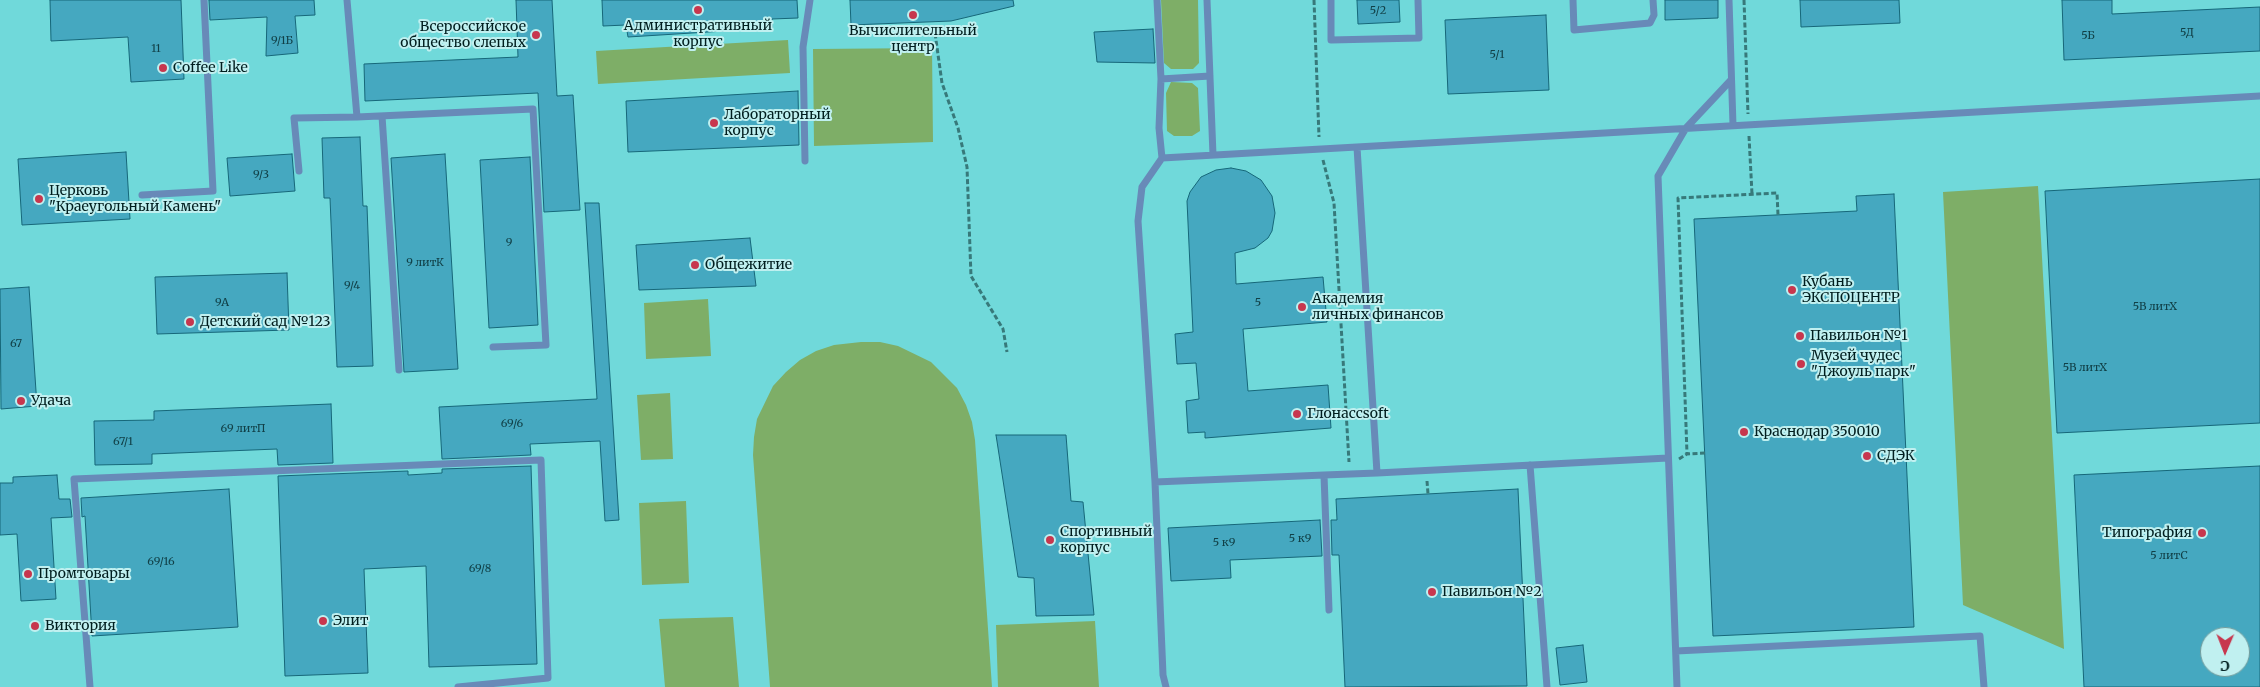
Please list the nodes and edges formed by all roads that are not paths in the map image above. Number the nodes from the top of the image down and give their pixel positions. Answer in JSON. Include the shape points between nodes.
{"nodes":[{"id":1,"x":204,"y":0,"type":"edge"},
{"id":2,"x":347,"y":0,"type":"edge"},
{"id":3,"x":810,"y":0,"type":"edge"},
{"id":4,"x":1157,"y":0,"type":"edge"},
{"id":5,"x":1207,"y":0,"type":"edge"},
{"id":6,"x":1331,"y":0,"type":"edge"},
{"id":7,"x":1418,"y":0,"type":"edge"},
{"id":8,"x":1573,"y":0,"type":"edge"},
{"id":9,"x":1653,"y":0,"type":"edge"},
{"id":10,"x":1729,"y":0,"type":"edge"},
{"id":11,"x":1210,"y":76,"type":"junction"},
{"id":12,"x":1161,"y":79,"type":"junction"},
{"id":13,"x":1731,"y":80,"type":"junction"},
{"id":14,"x":2260,"y":96,"type":"edge"},
{"id":15,"x":382,"y":116,"type":"junction"},
{"id":16,"x":357,"y":117,"type":"junction"},
{"id":17,"x":1733,"y":125,"type":"junction"},
{"id":18,"x":1686,"y":128,"type":"junction"},
{"id":19,"x":1357,"y":147,"type":"junction"},
{"id":20,"x":1213,"y":155,"type":"junction"},
{"id":21,"x":1162,"y":158,"type":"junction"},
{"id":22,"x":805,"y":161,"type":"dead end"},
{"id":23,"x":299,"y":171,"type":"dead end"},
{"id":24,"x":142,"y":195,"type":"dead end"},
{"id":25,"x":493,"y":347,"type":"dead end"},
{"id":26,"x":399,"y":370,"type":"dead end"},
{"id":27,"x":1668,"y":458,"type":"junction"},
{"id":28,"x":1530,"y":465,"type":"junction"},
{"id":29,"x":1377,"y":473,"type":"junction"},
{"id":30,"x":1324,"y":475,"type":"junction"},
{"id":31,"x":1155,"y":482,"type":"junction"},
{"id":32,"x":1329,"y":610,"type":"dead end"},
{"id":33,"x":1676,"y":651,"type":"junction"},
{"id":34,"x":90,"y":687,"type":"edge"},
{"id":35,"x":458,"y":687,"type":"edge"},
{"id":36,"x":1166,"y":687,"type":"edge"},
{"id":37,"x":1547,"y":687,"type":"edge"},
{"id":38,"x":1678,"y":687,"type":"edge"},
{"id":39,"x":1984,"y":687,"type":"edge"}],
"edges":[{"from":1,"to":24,"type":"lane","via":[[213,191]]},
{"from":2,"to":16,"type":"lane"},
{"from":3,"to":22,"type":"lane","via":[[803,47]]},
{"from":4,"to":12,"type":"lane"},
{"from":5,"to":11,"type":"lane"},
{"from":6,"to":7,"type":"lane","via":[[1332,40],[1419,38]]},
{"from":8,"to":9,"type":"lane","via":[[1574,30],[1650,23],[1654,15]]},
{"from":10,"to":13,"type":"lane"},
{"from":11,"to":12,"type":"lane"},
{"from":11,"to":20,"type":"lane"},
{"from":12,"to":21,"type":"lane","via":[[1159,128]]},
{"from":13,"to":17,"type":"lane"},
{"from":13,"to":18,"type":"lane"},
{"from":14,"to":17,"type":"lane"},
{"from":15,"to":16,"type":"lane"},
{"from":15,"to":25,"type":"lane","via":[[533,109],[546,345]]},
{"from":15,"to":26,"type":"lane"},
{"from":16,"to":23,"type":"lane","via":[[294,118]]},
{"from":17,"to":18,"type":"lane"},
{"from":18,"to":19,"type":"lane"},
{"from":18,"to":27,"type":"lane","via":[[1658,176]]},
{"from":19,"to":20,"type":"lane"},
{"from":19,"to":29,"type":"lane"},
{"from":20,"to":21,"type":"lane"},
{"from":21,"to":31,"type":"lane","via":[[1142,186],[1138,221]]},
{"from":27,"to":28,"type":"lane"},
{"from":27,"to":33,"type":"lane"},
{"from":28,"to":29,"type":"lane"},
{"from":28,"to":37,"type":"lane"},
{"from":29,"to":30,"type":"lane"},
{"from":30,"to":31,"type":"lane"},
{"from":30,"to":32,"type":"lane"},
{"from":31,"to":36,"type":"lane"},
{"from":33,"to":38,"type":"lane"},
{"from":33,"to":39,"type":"lane","via":[[1980,636]]},
{"from":34,"to":35,"type":"lane","via":[[74,480],[541,460],[548,678]]}]}
